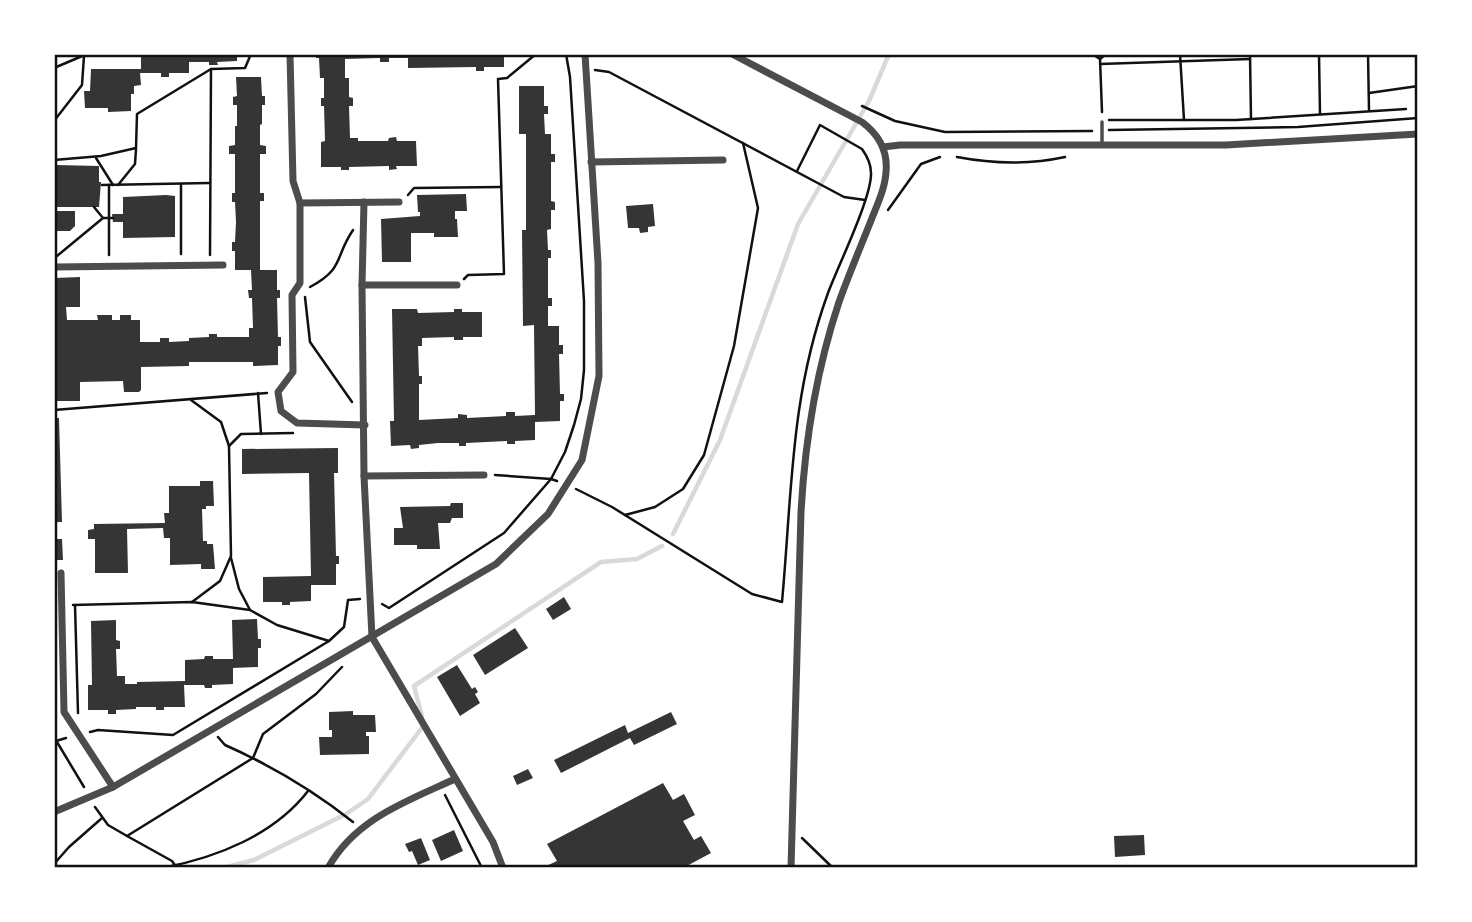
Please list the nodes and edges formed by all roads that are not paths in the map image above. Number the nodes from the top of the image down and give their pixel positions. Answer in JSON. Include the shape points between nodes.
{"nodes":[{"id":1,"x":290,"y":54,"type":"edge"},
{"id":2,"x":585,"y":54,"type":"edge"},
{"id":3,"x":732,"y":54,"type":"edge"},
{"id":4,"x":1102,"y":122,"type":"dead end"},
{"id":5,"x":1418,"y":134,"type":"edge"},
{"id":6,"x":1102,"y":146,"type":"junction"},
{"id":7,"x":883,"y":147,"type":"junction"},
{"id":8,"x":723,"y":160,"type":"dead end"},
{"id":9,"x":591,"y":162,"type":"junction"},
{"id":10,"x":364,"y":202,"type":"junction"},
{"id":11,"x":400,"y":202,"type":"road end"},
{"id":12,"x":300,"y":203,"type":"junction"},
{"id":13,"x":223,"y":265,"type":"dead end"},
{"id":14,"x":54,"y":267,"type":"edge"},
{"id":15,"x":362,"y":285,"type":"junction"},
{"id":16,"x":457,"y":285,"type":"road end"},
{"id":17,"x":365,"y":425,"type":"junction"},
{"id":18,"x":484,"y":475,"type":"road end"},
{"id":19,"x":365,"y":476,"type":"junction"},
{"id":20,"x":61,"y":573,"type":"dead end"},
{"id":21,"x":372,"y":638,"type":"junction"},
{"id":22,"x":64,"y":712,"type":"junction"},
{"id":23,"x":54,"y":713,"type":"edge"},
{"id":24,"x":455,"y":779,"type":"junction"},
{"id":25,"x":113,"y":787,"type":"junction"},
{"id":26,"x":54,"y":812,"type":"edge"},
{"id":27,"x":328,"y":868,"type":"edge"},
{"id":28,"x":503,"y":868,"type":"edge"},
{"id":29,"x":791,"y":868,"type":"edge"}],
"edges":[{"from":1,"to":12,"type":"street","via":[[293,181]]},
{"from":2,"to":9,"type":"street"},
{"from":3,"to":7,"type":"street","via":[[862,121]]},
{"from":4,"to":6,"type":"lane"},
{"from":5,"to":6,"type":"street"},
{"from":6,"to":7,"type":"street"},
{"from":7,"to":29,"type":"street","via":[[885,184],[824,349],[803,468]]},
{"from":8,"to":9,"type":"street"},
{"from":9,"to":21,"type":"street","via":[[600,376],[582,460],[548,514],[496,564]]},
{"from":10,"to":11,"type":"street"},
{"from":10,"to":12,"type":"street"},
{"from":10,"to":15,"type":"street"},
{"from":12,"to":17,"type":"street","via":[[300,282],[292,295],[293,372],[278,392],[281,411],[297,423]]},
{"from":13,"to":14,"type":"street"},
{"from":15,"to":16,"type":"street"},
{"from":15,"to":17,"type":"street"},
{"from":17,"to":19,"type":"street"},
{"from":18,"to":19,"type":"street"},
{"from":19,"to":21,"type":"street"},
{"from":20,"to":22,"type":"street"},
{"from":21,"to":24,"type":"street"},
{"from":21,"to":25,"type":"street"},
{"from":22,"to":23,"type":"street"},
{"from":22,"to":25,"type":"street"},
{"from":24,"to":27,"type":"street","via":[[384,811],[341,848]]},
{"from":24,"to":28,"type":"street","via":[[493,842]]},
{"from":25,"to":26,"type":"street"}]}
